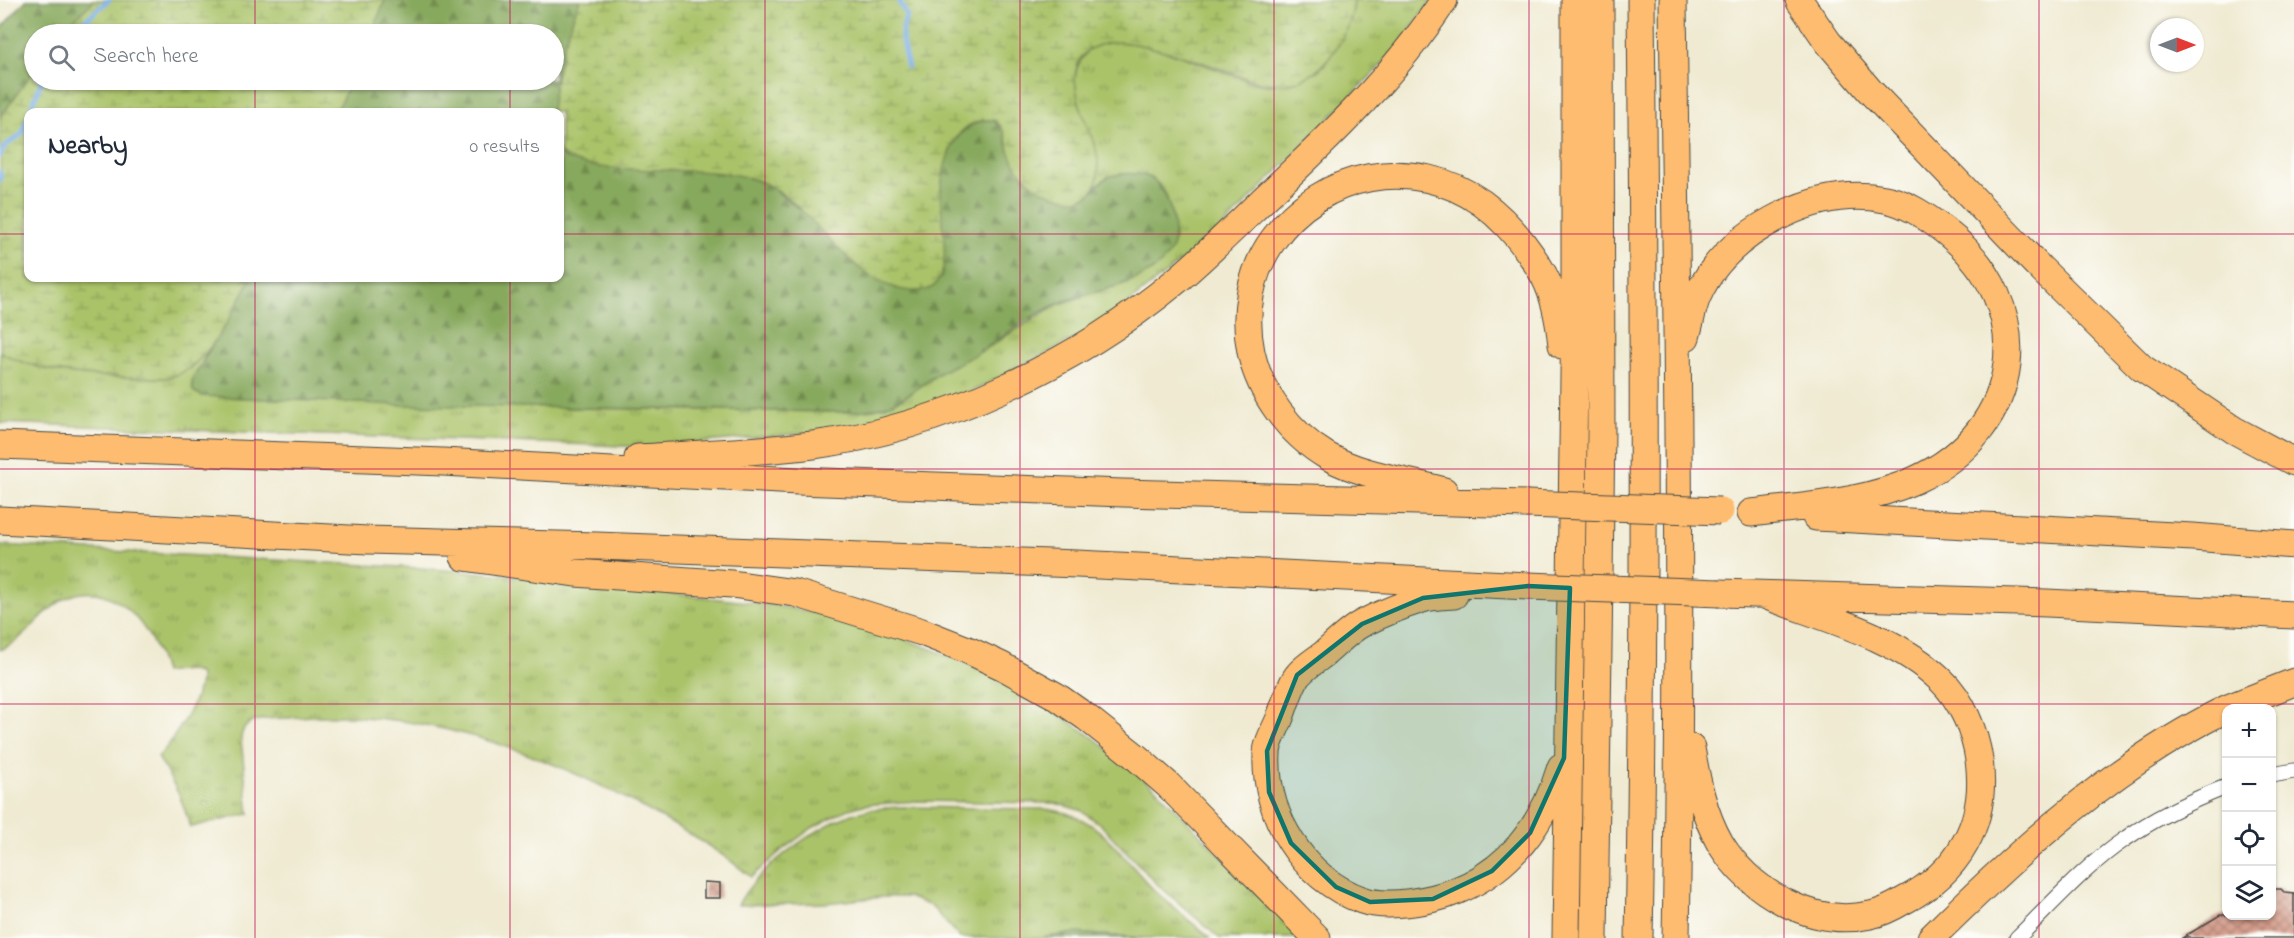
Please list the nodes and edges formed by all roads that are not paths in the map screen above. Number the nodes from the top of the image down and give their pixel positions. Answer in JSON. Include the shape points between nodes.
{"nodes":[{"id":1,"x":1444,"y":0,"type":"edge"},
{"id":2,"x":1575,"y":0,"type":"edge"},
{"id":3,"x":1600,"y":0,"type":"edge"},
{"id":4,"x":1641,"y":0,"type":"edge"},
{"id":5,"x":1673,"y":0,"type":"edge"},
{"id":6,"x":1799,"y":0,"type":"edge"},
{"id":7,"x":1678,"y":367,"type":"junction"},
{"id":8,"x":1573,"y":429,"type":"junction"},
{"id":9,"x":0,"y":445,"type":"edge"},
{"id":10,"x":2294,"y":462,"type":"edge"},
{"id":11,"x":471,"y":463,"type":"junction"},
{"id":12,"x":1490,"y":503,"type":"junction"},
{"id":13,"x":1751,"y":513,"type":"junction"},
{"id":14,"x":0,"y":520,"type":"edge"},
{"id":15,"x":317,"y":538,"type":"junction"},
{"id":16,"x":2294,"y":545,"type":"edge"},
{"id":17,"x":1528,"y":586,"type":"junction"},
{"id":18,"x":1767,"y":596,"type":"junction"},
{"id":19,"x":2294,"y":615,"type":"edge"},
{"id":20,"x":1679,"y":676,"type":"junction"},
{"id":21,"x":2294,"y":682,"type":"edge"},
{"id":22,"x":2239,"y":704,"type":"edge"},
{"id":23,"x":2222,"y":712,"type":"edge"},
{"id":24,"x":1568,"y":722,"type":"junction"},
{"id":25,"x":2294,"y":771,"type":"edge"},
{"id":26,"x":2276,"y":774,"type":"edge"},
{"id":27,"x":2222,"y":789,"type":"edge"},
{"id":28,"x":1317,"y":938,"type":"edge"},
{"id":29,"x":1566,"y":938,"type":"edge"},
{"id":30,"x":1594,"y":938,"type":"edge"},
{"id":31,"x":1639,"y":938,"type":"edge"},
{"id":32,"x":1676,"y":938,"type":"edge"},
{"id":33,"x":1931,"y":938,"type":"edge"},
{"id":34,"x":2017,"y":938,"type":"edge"}],
"edges":[{"from":1,"to":11,"type":"highway","via":[[1408,50],[1320,147],[1213,248],[1176,281],[1086,345],[1027,378],[927,417],[874,433],[813,444],[635,458]]},
{"from":2,"to":8,"type":"highway"},
{"from":3,"to":30,"type":"highway","via":[[1601,431]]},
{"from":4,"to":31,"type":"highway","via":[[1645,371]]},
{"from":5,"to":7,"type":"highway"},
{"from":6,"to":10,"type":"highway","via":[[1870,91],[2142,368],[2234,430]]},
{"from":7,"to":13,"type":"highway","via":[[1697,297],[1720,260],[1762,225],[1826,199],[1886,199],[1931,220],[1965,248],[1998,300],[2008,338],[2004,385],[1999,400],[1966,447],[1931,472],[1882,493]]},
{"from":7,"to":20,"type":"highway"},
{"from":8,"to":12,"type":"highway","via":[[1559,321],[1551,292],[1520,240],[1480,202],[1458,190],[1406,175],[1368,176],[1321,195],[1292,217],[1264,252],[1248,314],[1254,366],[1287,424],[1312,446],[1353,467]]},
{"from":8,"to":24,"type":"highway"},
{"from":9,"to":11,"type":"highway"},
{"from":11,"to":12,"type":"highway","via":[[810,481]]},
{"from":12,"to":13,"type":"highway","bridge":true},
{"from":13,"to":16,"type":"highway"},
{"from":14,"to":15,"type":"highway"},
{"from":15,"to":17,"type":"highway","via":[[1077,564]]},
{"from":15,"to":28,"type":"highway","via":[[575,573],[795,592],[970,651],[1056,696],[1135,756],[1168,784]]},
{"from":17,"to":18,"type":"highway","bridge":true},
{"from":17,"to":24,"type":"highway","via":[[1423,598],[1352,631],[1297,675],[1267,751],[1269,792],[1291,843],[1336,887],[1370,902],[1433,899],[1480,879],[1526,840],[1542,815],[1560,771]]},
{"from":18,"to":19,"type":"highway","via":[[2047,603]]},
{"from":18,"to":20,"type":"highway","via":[[1898,649],[1930,670],[1953,693],[1969,721],[1982,784],[1972,829],[1959,855],[1941,877],[1889,909],[1869,916],[1843,918],[1788,905],[1753,881],[1721,844],[1701,803]]},
{"from":20,"to":32,"type":"highway"},
{"from":21,"to":22,"type":"highway"},
{"from":23,"to":33,"type":"highway","via":[[2162,744],[2084,799]]},
{"from":24,"to":29,"type":"highway"},
{"from":25,"to":26,"type":"street"},
{"from":27,"to":34,"type":"street","via":[[2163,815],[2123,840]]}]}
